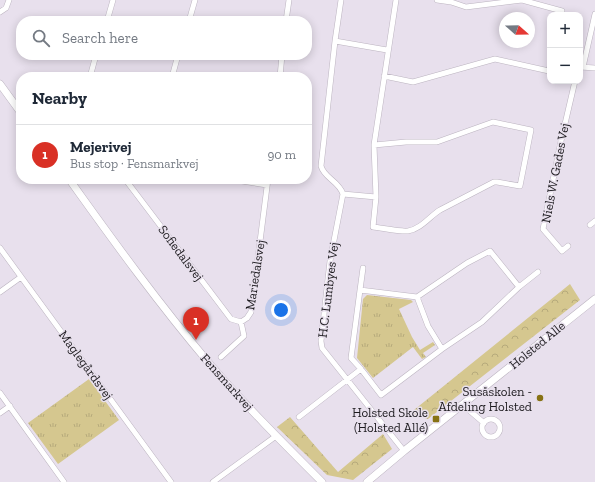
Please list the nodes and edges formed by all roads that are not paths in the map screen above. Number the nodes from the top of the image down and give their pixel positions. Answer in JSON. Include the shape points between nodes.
{"nodes":[{"id":1,"x":9,"y":0,"type":"edge"},
{"id":2,"x":113,"y":0,"type":"edge"},
{"id":3,"x":195,"y":0,"type":"edge"},
{"id":4,"x":289,"y":0,"type":"edge"},
{"id":5,"x":341,"y":0,"type":"edge"},
{"id":6,"x":396,"y":0,"type":"edge"},
{"id":7,"x":437,"y":0,"type":"edge"},
{"id":8,"x":0,"y":12,"type":"edge"},
{"id":9,"x":562,"y":12,"type":"edge"},
{"id":10,"x":595,"y":14,"type":"edge"},
{"id":11,"x":108,"y":16,"type":"edge"},
{"id":12,"x":190,"y":16,"type":"edge"},
{"id":13,"x":287,"y":16,"type":"edge"},
{"id":14,"x":335,"y":41,"type":"junction"},
{"id":15,"x":388,"y":50,"type":"junction"},
{"id":16,"x":583,"y":59,"type":"edge"},
{"id":17,"x":95,"y":60,"type":"edge"},
{"id":18,"x":177,"y":60,"type":"edge"},
{"id":19,"x":282,"y":60,"type":"edge"},
{"id":20,"x":583,"y":67,"type":"edge"},
{"id":21,"x":595,"y":68,"type":"edge"},
{"id":22,"x":547,"y":71,"type":"edge"},
{"id":23,"x":91,"y":72,"type":"edge"},
{"id":24,"x":173,"y":72,"type":"edge"},
{"id":25,"x":280,"y":72,"type":"edge"},
{"id":26,"x":384,"y":76,"type":"junction"},
{"id":27,"x":0,"y":84,"type":"edge"},
{"id":28,"x":574,"y":84,"type":"edge"},
{"id":29,"x":16,"y":105,"type":"edge"},
{"id":30,"x":374,"y":145,"type":"junction"},
{"id":31,"x":73,"y":184,"type":"edge"},
{"id":32,"x":129,"y":184,"type":"edge"},
{"id":33,"x":268,"y":184,"type":"edge"},
{"id":34,"x":343,"y":194,"type":"junction"},
{"id":35,"x":376,"y":197,"type":"junction"},
{"id":36,"x":595,"y":221,"type":"edge"},
{"id":37,"x":590,"y":225,"type":"dead end"},
{"id":38,"x":568,"y":246,"type":"dead end"},
{"id":39,"x":0,"y":248,"type":"edge"},
{"id":40,"x":363,"y":268,"type":"dead end"},
{"id":41,"x":538,"y":272,"type":"dead end"},
{"id":42,"x":21,"y":277,"type":"junction"},
{"id":43,"x":519,"y":288,"type":"junction"},
{"id":44,"x":360,"y":290,"type":"junction"},
{"id":45,"x":0,"y":292,"type":"edge"},
{"id":46,"x":416,"y":297,"type":"junction"},
{"id":47,"x":595,"y":299,"type":"edge"},
{"id":48,"x":241,"y":322,"type":"junction"},
{"id":49,"x":442,"y":349,"type":"junction"},
{"id":50,"x":221,"y":357,"type":"dead end"},
{"id":51,"x":361,"y":369,"type":"junction"},
{"id":52,"x":347,"y":379,"type":"junction"},
{"id":53,"x":0,"y":393,"type":"edge"},
{"id":54,"x":463,"y":405,"type":"junction"},
{"id":55,"x":10,"y":406,"type":"junction"},
{"id":56,"x":0,"y":413,"type":"edge"},
{"id":57,"x":299,"y":417,"type":"dead end"},
{"id":58,"x":484,"y":423,"type":"dead end"},
{"id":59,"x":276,"y":436,"type":"junction"},
{"id":60,"x":404,"y":451,"type":"junction"},
{"id":61,"x":64,"y":482,"type":"edge"},
{"id":62,"x":171,"y":482,"type":"edge"},
{"id":63,"x":213,"y":482,"type":"edge"},
{"id":64,"x":322,"y":482,"type":"edge"},
{"id":65,"x":367,"y":482,"type":"edge"}],
"edges":[{"from":1,"to":8,"type":"street","via":[[6,8]]},
{"from":2,"to":11,"type":"street"},
{"from":3,"to":12,"type":"street"},
{"from":4,"to":13,"type":"street"},
{"from":5,"to":14,"type":"street"},
{"from":6,"to":15,"type":"street"},
{"from":7,"to":9,"type":"street","via":[[466,7],[522,0]]},
{"from":10,"to":16,"type":"street"},
{"from":14,"to":15,"type":"street"},
{"from":14,"to":34,"type":"street","via":[[321,166],[324,173],[340,186]]},
{"from":15,"to":26,"type":"street"},
{"from":17,"to":23,"type":"street"},
{"from":18,"to":24,"type":"street"},
{"from":19,"to":25,"type":"street"},
{"from":20,"to":21,"type":"street"},
{"from":22,"to":26,"type":"street","via":[[495,59],[412,82]]},
{"from":26,"to":30,"type":"street"},
{"from":27,"to":29,"type":"street"},
{"from":28,"to":38,"type":"street","name":"Niels W. Gades Vej","via":[[543,229],[562,251]]},
{"from":30,"to":35,"type":"street"},
{"from":30,"to":35,"type":"street","via":[[437,142],[493,122],[531,130],[520,186],[494,182],[440,210],[408,231],[373,227]]},
{"from":31,"to":59,"type":"street","name":"Fensmarkvej","via":[[135,271],[209,363]]},
{"from":32,"to":48,"type":"street","name":"Sofiedalsvej","via":[[231,319]]},
{"from":33,"to":48,"type":"street","name":"Mariedalsvej","via":[[251,312]]},
{"from":34,"to":35,"type":"street"},
{"from":34,"to":52,"type":"street","name":"H.C. Lumbyes Vej","via":[[330,261],[321,341],[322,348]]},
{"from":36,"to":37,"type":"street"},
{"from":39,"to":42,"type":"street","name":"Maglegårdsvej"},
{"from":40,"to":44,"type":"street"},
{"from":41,"to":43,"type":"street"},
{"from":42,"to":45,"type":"street"},
{"from":42,"to":62,"type":"street","name":"Maglegårdsvej"},
{"from":43,"to":46,"type":"street","via":[[490,251],[466,263]]},
{"from":43,"to":49,"type":"street","via":[[482,322]]},
{"from":44,"to":46,"type":"street"},
{"from":44,"to":51,"type":"street","via":[[351,358]]},
{"from":46,"to":49,"type":"street","via":[[428,326]]},
{"from":47,"to":54,"type":"street","name":"Holsted Alle"},
{"from":48,"to":50,"type":"street","name":"Mariedalsvej","via":[[244,336]]},
{"from":49,"to":51,"type":"street","via":[[382,396]]},
{"from":51,"to":52,"type":"street"},
{"from":52,"to":57,"type":"street"},
{"from":52,"to":60,"type":"street","name":"H.C. Lumbyes Vej"},
{"from":53,"to":55,"type":"street"},
{"from":54,"to":58,"type":"street"},
{"from":54,"to":60,"type":"street","name":"Holsted Alle"},
{"from":55,"to":56,"type":"street"},
{"from":55,"to":61,"type":"street"},
{"from":59,"to":63,"type":"street"},
{"from":59,"to":64,"type":"street","name":"Fensmarkvej"},
{"from":60,"to":65,"type":"street","name":"Holsted Alle"}]}
